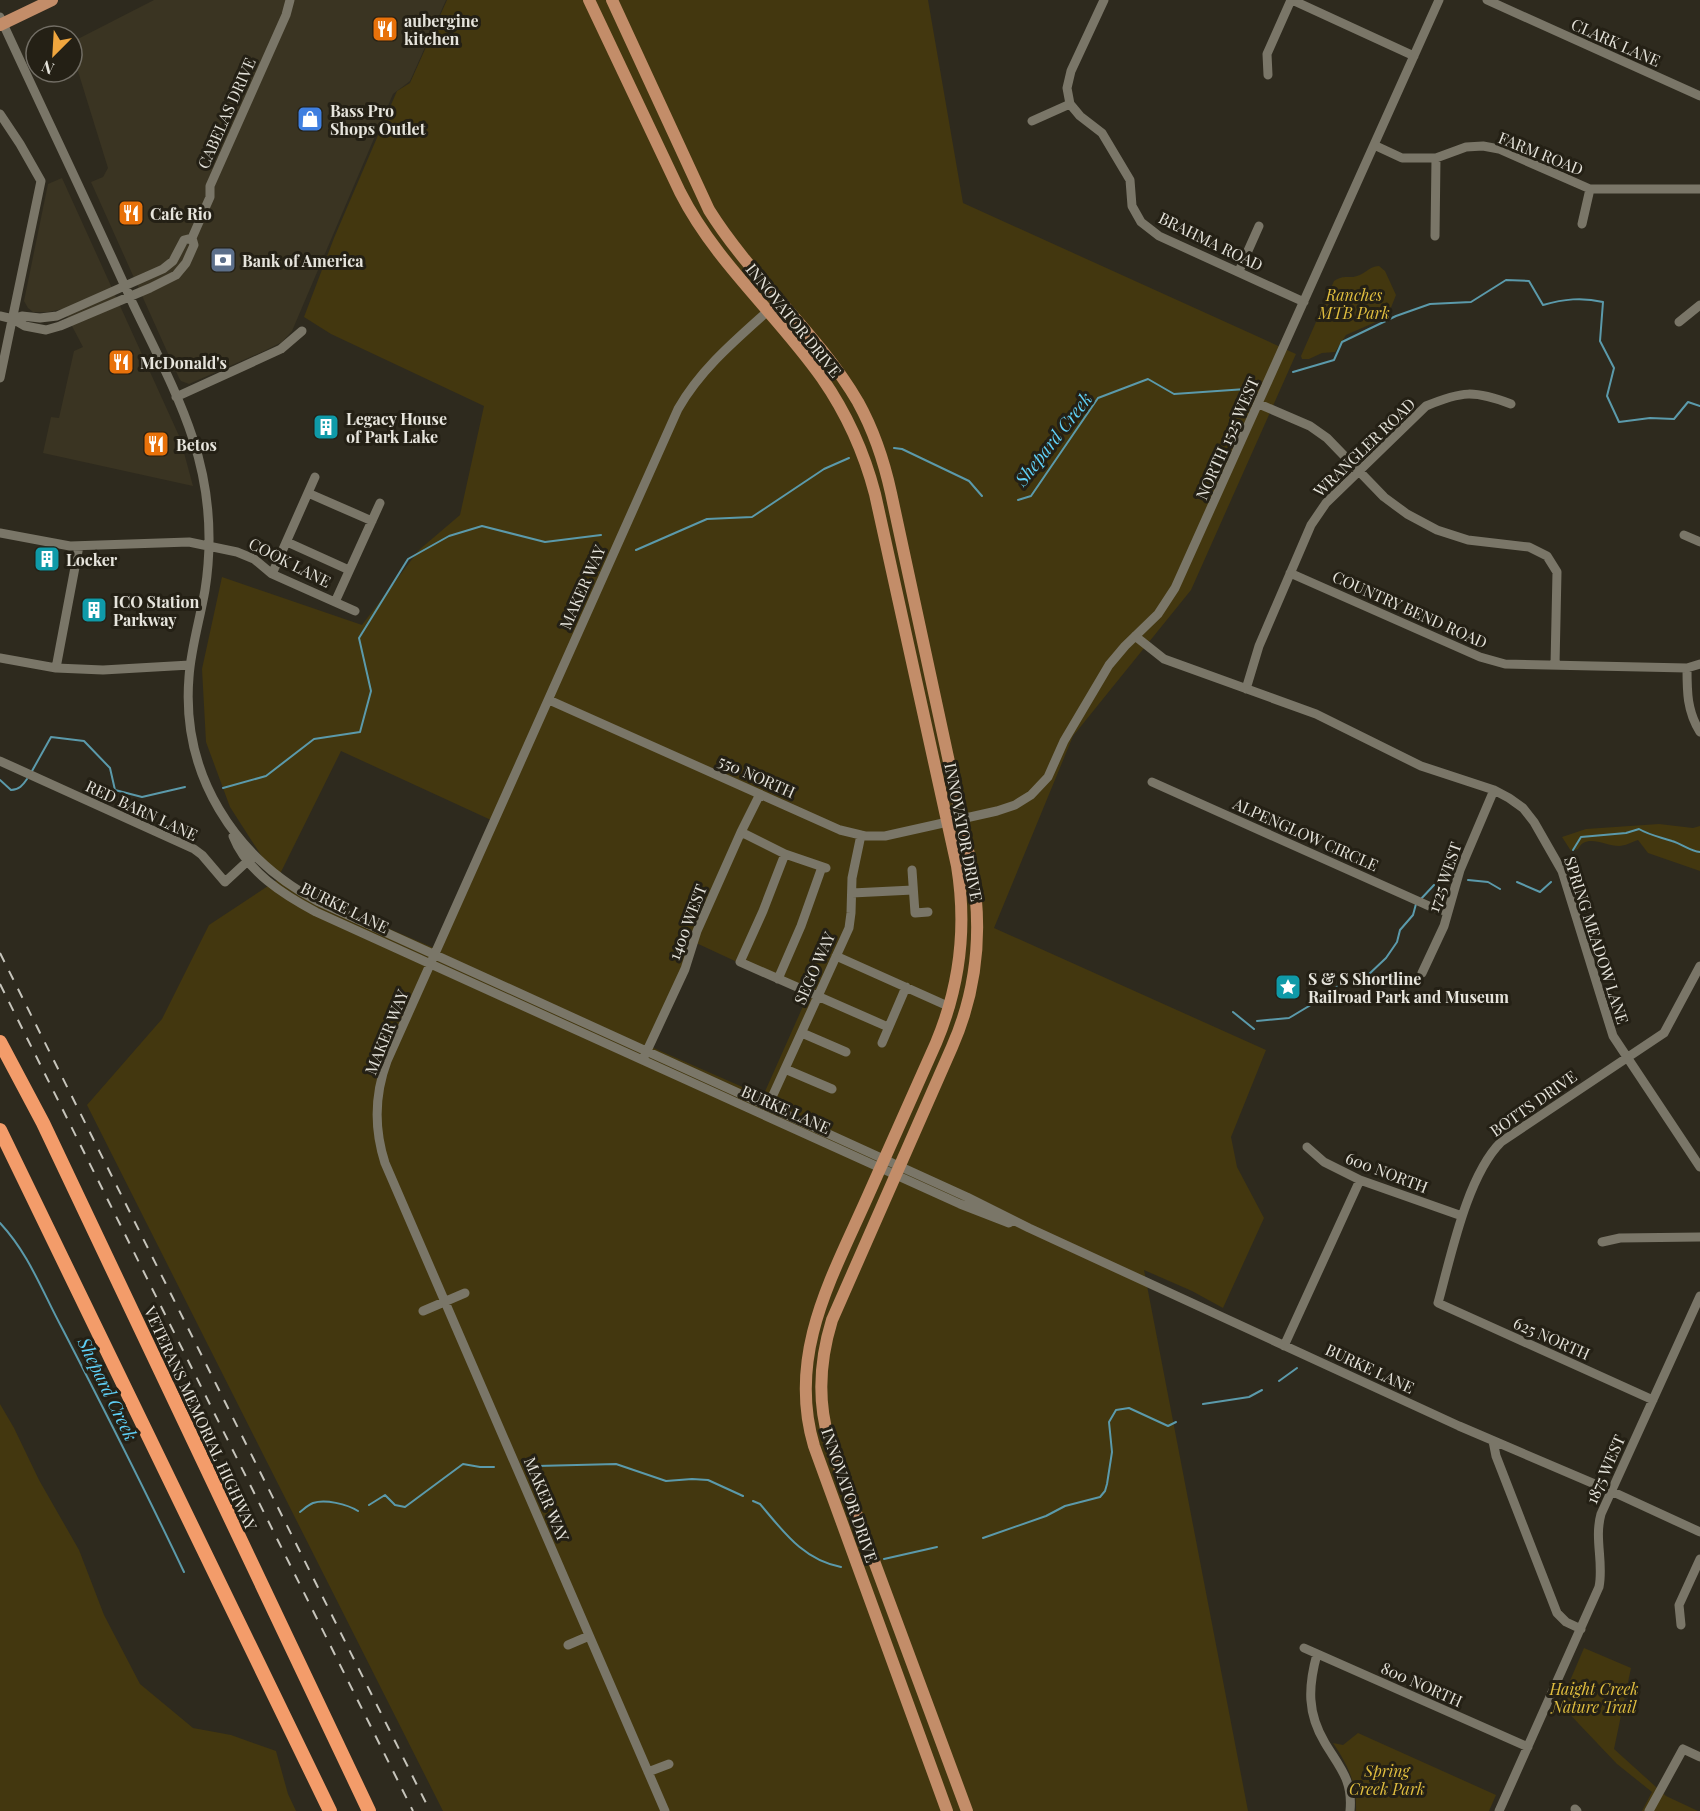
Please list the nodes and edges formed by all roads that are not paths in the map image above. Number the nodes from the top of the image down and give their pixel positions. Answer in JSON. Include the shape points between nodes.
{"nodes":[{"id":1,"x":52,"y":0,"type":"edge"},
{"id":2,"x":290,"y":0,"type":"edge"},
{"id":3,"x":589,"y":0,"type":"edge"},
{"id":4,"x":612,"y":0,"type":"edge"},
{"id":5,"x":1104,"y":0,"type":"edge"},
{"id":6,"x":1291,"y":0,"type":"edge"},
{"id":7,"x":1439,"y":0,"type":"edge"},
{"id":8,"x":1487,"y":0,"type":"edge"},
{"id":9,"x":1,"y":22,"type":"edge"},
{"id":10,"x":1414,"y":56,"type":"junction"},
{"id":11,"x":1268,"y":75,"type":"dead end"},
{"id":12,"x":1700,"y":96,"type":"edge"},
{"id":13,"x":1070,"y":104,"type":"junction"},
{"id":14,"x":0,"y":114,"type":"edge"},
{"id":15,"x":1032,"y":122,"type":"dead end"},
{"id":16,"x":1374,"y":145,"type":"junction"},
{"id":17,"x":1436,"y":158,"type":"junction"},
{"id":18,"x":1590,"y":189,"type":"junction"},
{"id":19,"x":1700,"y":189,"type":"edge"},
{"id":20,"x":1582,"y":224,"type":"dead end"},
{"id":21,"x":1259,"y":226,"type":"dead end"},
{"id":22,"x":1435,"y":236,"type":"dead end"},
{"id":23,"x":192,"y":238,"type":"junction"},
{"id":24,"x":1239,"y":271,"type":"junction"},
{"id":25,"x":125,"y":285,"type":"junction"},
{"id":26,"x":130,"y":296,"type":"junction"},
{"id":27,"x":780,"y":300,"type":"junction"},
{"id":28,"x":1304,"y":302,"type":"junction"},
{"id":29,"x":1700,"y":305,"type":"edge"},
{"id":30,"x":768,"y":312,"type":"junction"},
{"id":31,"x":0,"y":316,"type":"edge"},
{"id":32,"x":13,"y":319,"type":"junction"},
{"id":33,"x":1679,"y":322,"type":"dead end"},
{"id":34,"x":302,"y":331,"type":"dead end"},
{"id":35,"x":0,"y":378,"type":"edge"},
{"id":36,"x":176,"y":397,"type":"junction"},
{"id":37,"x":1259,"y":404,"type":"junction"},
{"id":38,"x":1511,"y":404,"type":"dead end"},
{"id":39,"x":1359,"y":472,"type":"junction"},
{"id":40,"x":315,"y":477,"type":"dead end"},
{"id":41,"x":308,"y":493,"type":"junction"},
{"id":42,"x":380,"y":503,"type":"dead end"},
{"id":43,"x":372,"y":521,"type":"junction"},
{"id":44,"x":0,"y":533,"type":"edge"},
{"id":45,"x":1684,"y":535,"type":"dead end"},
{"id":46,"x":287,"y":542,"type":"junction"},
{"id":47,"x":1700,"y":542,"type":"edge"},
{"id":48,"x":79,"y":546,"type":"junction"},
{"id":49,"x":209,"y":547,"type":"junction"},
{"id":50,"x":349,"y":570,"type":"junction"},
{"id":51,"x":1290,"y":573,"type":"junction"},
{"id":52,"x":272,"y":574,"type":"junction"},
{"id":53,"x":335,"y":602,"type":"junction"},
{"id":54,"x":355,"y":611,"type":"dead end"},
{"id":55,"x":1135,"y":636,"type":"junction"},
{"id":56,"x":0,"y":658,"type":"edge"},
{"id":57,"x":1700,"y":664,"type":"edge"},
{"id":58,"x":190,"y":665,"type":"junction"},
{"id":59,"x":1555,"y":665,"type":"junction"},
{"id":60,"x":56,"y":668,"type":"junction"},
{"id":61,"x":1687,"y":668,"type":"junction"},
{"id":62,"x":1246,"y":689,"type":"junction"},
{"id":63,"x":549,"y":700,"type":"junction"},
{"id":64,"x":1700,"y":732,"type":"edge"},
{"id":65,"x":0,"y":761,"type":"edge"},
{"id":66,"x":1152,"y":782,"type":"dead end"},
{"id":67,"x":1494,"y":790,"type":"junction"},
{"id":68,"x":760,"y":794,"type":"junction"},
{"id":69,"x":962,"y":820,"type":"junction"},
{"id":70,"x":947,"y":823,"type":"junction"},
{"id":71,"x":741,"y":832,"type":"junction"},
{"id":72,"x":861,"y":836,"type":"junction"},
{"id":73,"x":785,"y":854,"type":"junction"},
{"id":74,"x":251,"y":858,"type":"junction"},
{"id":75,"x":912,"y":870,"type":"dead end"},
{"id":76,"x":913,"y":890,"type":"junction"},
{"id":77,"x":852,"y":894,"type":"junction"},
{"id":78,"x":928,"y":912,"type":"dead end"},
{"id":79,"x":1448,"y":912,"type":"junction"},
{"id":80,"x":836,"y":956,"type":"junction"},
{"id":81,"x":433,"y":960,"type":"junction"},
{"id":82,"x":1700,"y":966,"type":"edge"},
{"id":83,"x":1422,"y":974,"type":"dead end"},
{"id":84,"x":778,"y":979,"type":"junction"},
{"id":85,"x":906,"y":987,"type":"junction"},
{"id":86,"x":818,"y":996,"type":"junction"},
{"id":87,"x":950,"y":1007,"type":"junction"},
{"id":88,"x":888,"y":1027,"type":"junction"},
{"id":89,"x":802,"y":1033,"type":"junction"},
{"id":90,"x":0,"y":1042,"type":"edge"},
{"id":91,"x":882,"y":1043,"type":"dead end"},
{"id":92,"x":846,"y":1052,"type":"dead end"},
{"id":93,"x":645,"y":1056,"type":"junction"},
{"id":94,"x":1627,"y":1057,"type":"junction"},
{"id":95,"x":785,"y":1068,"type":"junction"},
{"id":96,"x":832,"y":1089,"type":"dead end"},
{"id":97,"x":768,"y":1106,"type":"junction"},
{"id":98,"x":0,"y":1130,"type":"edge"},
{"id":99,"x":1307,"y":1147,"type":"dead end"},
{"id":100,"x":882,"y":1164,"type":"junction"},
{"id":101,"x":1700,"y":1167,"type":"edge"},
{"id":102,"x":897,"y":1170,"type":"junction"},
{"id":103,"x":1360,"y":1180,"type":"junction"},
{"id":104,"x":1461,"y":1216,"type":"junction"},
{"id":105,"x":1700,"y":1237,"type":"edge"},
{"id":106,"x":1602,"y":1242,"type":"dead end"},
{"id":107,"x":465,"y":1293,"type":"dead end"},
{"id":108,"x":1700,"y":1296,"type":"edge"},
{"id":109,"x":445,"y":1302,"type":"junction"},
{"id":110,"x":1438,"y":1303,"type":"joint"},
{"id":111,"x":423,"y":1311,"type":"dead end"},
{"id":112,"x":1284,"y":1346,"type":"junction"},
{"id":113,"x":1653,"y":1400,"type":"junction"},
{"id":114,"x":1493,"y":1441,"type":"junction"},
{"id":115,"x":1611,"y":1491,"type":"junction"},
{"id":116,"x":1700,"y":1532,"type":"edge"},
{"id":117,"x":1700,"y":1559,"type":"edge"},
{"id":118,"x":1681,"y":1624,"type":"dead end"},
{"id":119,"x":1581,"y":1629,"type":"junction"},
{"id":120,"x":589,"y":1636,"type":"junction"},
{"id":121,"x":568,"y":1644,"type":"dead end"},
{"id":122,"x":1304,"y":1648,"type":"dead end"},
{"id":123,"x":1317,"y":1654,"type":"junction"},
{"id":124,"x":1528,"y":1748,"type":"junction"},
{"id":125,"x":1700,"y":1757,"type":"edge"},
{"id":126,"x":669,"y":1764,"type":"dead end"},
{"id":127,"x":648,"y":1772,"type":"junction"},
{"id":128,"x":330,"y":1811,"type":"edge"},
{"id":129,"x":369,"y":1811,"type":"edge"},
{"id":130,"x":665,"y":1811,"type":"edge"},
{"id":131,"x":947,"y":1811,"type":"edge"},
{"id":132,"x":967,"y":1811,"type":"edge"},
{"id":133,"x":1350,"y":1811,"type":"edge"},
{"id":134,"x":1499,"y":1811,"type":"edge"},
{"id":135,"x":1649,"y":1811,"type":"edge"}],
"edges":[{"from":1,"to":9,"type":"main road"},
{"from":2,"to":23,"type":"street","name":"CABELAS DRIVE","via":[[210,186],[210,197]]},
{"from":3,"to":30,"type":"main road","name":"INNOVATOR DRIVE","via":[[687,206],[716,250]]},
{"from":4,"to":27,"type":"main road","name":"INNOVATOR DRIVE","via":[[708,210]]},
{"from":5,"to":13,"type":"street","via":[[1071,71],[1067,88]]},
{"from":6,"to":10,"type":"street"},
{"from":6,"to":11,"type":"street","via":[[1267,54]]},
{"from":7,"to":10,"type":"street","name":"NORTH 1525 WEST"},
{"from":8,"to":12,"type":"street","name":"CLARK LANE"},
{"from":9,"to":25,"type":"street","name":"BURKE LANE"},
{"from":10,"to":16,"type":"street","name":"NORTH 1525 WEST"},
{"from":13,"to":15,"type":"street"},
{"from":13,"to":24,"type":"street","name":"BRAHMA ROAD","via":[[1108,142],[1130,180],[1132,206],[1141,222],[1159,236]]},
{"from":14,"to":32,"type":"street","via":[[41,181]]},
{"from":16,"to":17,"type":"street","name":"FARM ROAD","via":[[1402,158]]},
{"from":16,"to":28,"type":"street","name":"NORTH 1525 WEST"},
{"from":17,"to":18,"type":"street","name":"FARM ROAD","via":[[1466,147],[1499,149]]},
{"from":17,"to":22,"type":"street"},
{"from":18,"to":19,"type":"street","name":"FARM ROAD"},
{"from":18,"to":20,"type":"street"},
{"from":21,"to":24,"type":"street"},
{"from":23,"to":25,"type":"street","name":"CABELAS DRIVE","via":[[184,240],[169,266]]},
{"from":23,"to":26,"type":"street","name":"CABELAS DRIVE","via":[[189,257],[176,274]]},
{"from":24,"to":28,"type":"street","name":"BRAHMA ROAD"},
{"from":25,"to":26,"type":"street","name":"BURKE LANE"},
{"from":25,"to":32,"type":"street","name":"CABELAS DRIVE","via":[[57,316]]},
{"from":26,"to":32,"type":"street","name":"CABELAS DRIVE","via":[[46,330]]},
{"from":26,"to":36,"type":"street","name":"BURKE LANE"},
{"from":27,"to":30,"type":"street","name":"MAKER WAY"},
{"from":27,"to":69,"type":"main road","name":"INNOVATOR DRIVE","via":[[849,388],[879,448]]},
{"from":28,"to":37,"type":"street","name":"NORTH 1525 WEST"},
{"from":29,"to":33,"type":"street"},
{"from":30,"to":63,"type":"street","name":"MAKER WAY","via":[[710,365],[678,409]]},
{"from":30,"to":70,"type":"main road","name":"INNOVATOR DRIVE","via":[[831,391],[866,463]]},
{"from":31,"to":32,"type":"street"},
{"from":32,"to":35,"type":"street"},
{"from":34,"to":36,"type":"street","via":[[281,349]]},
{"from":36,"to":49,"type":"street","name":"BURKE LANE","via":[[202,471]]},
{"from":37,"to":39,"type":"street","via":[[1310,426]]},
{"from":37,"to":55,"type":"street","name":"NORTH 1525 WEST","via":[[1175,588],[1158,614]]},
{"from":38,"to":39,"type":"street","name":"WRANGLER ROAD","via":[[1486,395],[1446,397],[1426,406]]},
{"from":39,"to":51,"type":"street","name":"WRANGLER ROAD","via":[[1318,513]]},
{"from":39,"to":59,"type":"street","via":[[1384,497],[1437,530],[1468,540],[1529,547],[1547,556],[1557,572]]},
{"from":40,"to":41,"type":"street"},
{"from":41,"to":43,"type":"street"},
{"from":41,"to":46,"type":"street"},
{"from":42,"to":43,"type":"street"},
{"from":43,"to":50,"type":"street"},
{"from":44,"to":48,"type":"street","name":"COOK LANE"},
{"from":45,"to":47,"type":"street"},
{"from":46,"to":50,"type":"street"},
{"from":46,"to":52,"type":"street"},
{"from":48,"to":49,"type":"street","name":"COOK LANE","via":[[189,542]]},
{"from":48,"to":60,"type":"street"},
{"from":49,"to":52,"type":"street","name":"COOK LANE","via":[[249,556]]},
{"from":49,"to":58,"type":"street","name":"BURKE LANE"},
{"from":50,"to":53,"type":"street"},
{"from":51,"to":59,"type":"street","name":"COUNTRY BEND ROAD","via":[[1480,657],[1505,664]]},
{"from":51,"to":62,"type":"street","name":"WRANGLER ROAD","via":[[1259,646]]},
{"from":52,"to":53,"type":"street","name":"COOK LANE"},
{"from":53,"to":54,"type":"street","name":"COOK LANE"},
{"from":55,"to":62,"type":"street","name":"SPRING MEADOW LANE","via":[[1164,659]]},
{"from":55,"to":69,"type":"street","name":"NORTH 1525 WEST","via":[[1109,665],[1038,789],[1007,808]]},
{"from":56,"to":60,"type":"street"},
{"from":57,"to":61,"type":"street","name":"COUNTRY BEND ROAD"},
{"from":58,"to":60,"type":"street","via":[[103,670]]},
{"from":58,"to":74,"type":"street","name":"BURKE LANE","via":[[188,711],[195,754],[207,789]]},
{"from":59,"to":61,"type":"street","name":"COUNTRY BEND ROAD"},
{"from":61,"to":64,"type":"street","via":[[1687,698]]},
{"from":62,"to":67,"type":"street","name":"SPRING MEADOW LANE","via":[[1316,714],[1421,766]]},
{"from":63,"to":68,"type":"street","name":"550 NORTH"},
{"from":63,"to":81,"type":"street","name":"MAKER WAY"},
{"from":65,"to":74,"type":"street","name":"RED BARN LANE","via":[[194,849],[225,882]]},
{"from":66,"to":79,"type":"street","name":"ALPENGLOW CIRCLE"},
{"from":67,"to":79,"type":"street","name":"1725 WEST","via":[[1460,870]]},
{"from":67,"to":94,"type":"street","name":"SPRING MEADOW LANE","via":[[1523,808],[1562,871],[1613,1036]]},
{"from":68,"to":71,"type":"street","name":"1400 WEST"},
{"from":68,"to":72,"type":"street","name":"550 NORTH"},
{"from":69,"to":70,"type":"street","name":"550 NORTH"},
{"from":69,"to":102,"type":"main road","name":"INNOVATOR DRIVE","via":[[977,906],[972,988],[958,1034]]},
{"from":70,"to":72,"type":"street","name":"550 NORTH","via":[[885,836]]},
{"from":70,"to":87,"type":"main road","name":"INNOVATOR DRIVE","via":[[962,909],[959,962]]},
{"from":71,"to":73,"type":"street"},
{"from":71,"to":93,"type":"street","name":"1400 WEST"},
{"from":72,"to":77,"type":"street","name":"SEGO WAY"},
{"from":73,"to":84,"type":"street","via":[[740,962]]},
{"from":73,"to":84,"type":"street","via":[[824,868]]},
{"from":74,"to":81,"type":"street","name":"BURKE LANE","via":[[309,897]]},
{"from":75,"to":76,"type":"street"},
{"from":76,"to":77,"type":"street"},
{"from":76,"to":78,"type":"street","via":[[915,913]]},
{"from":77,"to":80,"type":"street","name":"SEGO WAY","via":[[849,928]]},
{"from":79,"to":83,"type":"street","name":"1725 WEST"},
{"from":80,"to":85,"type":"street"},
{"from":80,"to":86,"type":"street","name":"SEGO WAY"},
{"from":81,"to":93,"type":"street","name":"BURKE LANE"},
{"from":81,"to":109,"type":"street","name":"MAKER WAY","via":[[383,1071],[376,1114],[385,1163]]},
{"from":82,"to":94,"type":"street","name":"BOTTS DRIVE","via":[[1664,1033]]},
{"from":84,"to":86,"type":"street"},
{"from":85,"to":87,"type":"street"},
{"from":85,"to":88,"type":"street"},
{"from":86,"to":88,"type":"street"},
{"from":86,"to":89,"type":"street","name":"SEGO WAY"},
{"from":87,"to":100,"type":"main road","name":"INNOVATOR DRIVE"},
{"from":88,"to":91,"type":"street"},
{"from":89,"to":92,"type":"street"},
{"from":89,"to":95,"type":"street","name":"SEGO WAY"},
{"from":90,"to":129,"type":"highway","name":"VETERANS MEMORIAL HIGHWAY","via":[[43,1123]]},
{"from":93,"to":97,"type":"street","name":"BURKE LANE"},
{"from":93,"to":100,"type":"street","name":"BURKE LANE"},
{"from":94,"to":101,"type":"street","name":"SPRING MEADOW LANE"},
{"from":94,"to":104,"type":"street","name":"BOTTS DRIVE","via":[[1501,1142],[1486,1160]]},
{"from":95,"to":96,"type":"street"},
{"from":95,"to":97,"type":"street","name":"SEGO WAY"},
{"from":97,"to":100,"type":"street","name":"BURKE LANE"},
{"from":98,"to":128,"type":"highway"},
{"from":99,"to":103,"type":"street","name":"600 NORTH","via":[[1324,1162]]},
{"from":100,"to":102,"type":"street","name":"BURKE LANE"},
{"from":100,"to":131,"type":"main road","name":"INNOVATOR DRIVE","via":[[818,1310],[807,1362],[806,1409],[814,1446]]},
{"from":102,"to":112,"type":"street","name":"BURKE LANE","via":[[977,1211],[1029,1228]]},
{"from":102,"to":132,"type":"main road","name":"INNOVATOR DRIVE","via":[[832,1320],[823,1356],[821,1405],[829,1440]]},
{"from":103,"to":104,"type":"street","name":"600 NORTH"},
{"from":103,"to":112,"type":"street"},
{"from":104,"to":110,"type":"street","name":"BOTTS DRIVE"},
{"from":105,"to":106,"type":"street","via":[[1620,1238]]},
{"from":107,"to":109,"type":"street"},
{"from":108,"to":113,"type":"street","name":"1875 WEST"},
{"from":109,"to":111,"type":"street"},
{"from":109,"to":120,"type":"street","name":"MAKER WAY"},
{"from":110,"to":113,"type":"street","name":"625 NORTH"},
{"from":112,"to":114,"type":"street","name":"BURKE LANE"},
{"from":113,"to":115,"type":"street","name":"1875 WEST"},
{"from":114,"to":115,"type":"street","name":"BURKE LANE"},
{"from":114,"to":119,"type":"street","via":[[1557,1613]]},
{"from":115,"to":116,"type":"street","name":"BURKE LANE"},
{"from":115,"to":119,"type":"street","name":"1875 WEST","via":[[1597,1527],[1601,1578]]},
{"from":117,"to":118,"type":"street","via":[[1679,1605]]},
{"from":119,"to":124,"type":"street","name":"1875 WEST"},
{"from":120,"to":121,"type":"street"},
{"from":120,"to":127,"type":"street","name":"MAKER WAY"},
{"from":122,"to":123,"type":"street","name":"800 NORTH"},
{"from":123,"to":124,"type":"street","name":"800 NORTH"},
{"from":123,"to":133,"type":"street","via":[[1311,1678],[1312,1711],[1325,1743],[1345,1773],[1350,1788]]},
{"from":124,"to":134,"type":"street","name":"1875 WEST"},
{"from":125,"to":135,"type":"street","via":[[1683,1749]]},
{"from":126,"to":127,"type":"street"},
{"from":127,"to":130,"type":"street","name":"MAKER WAY"}]}
